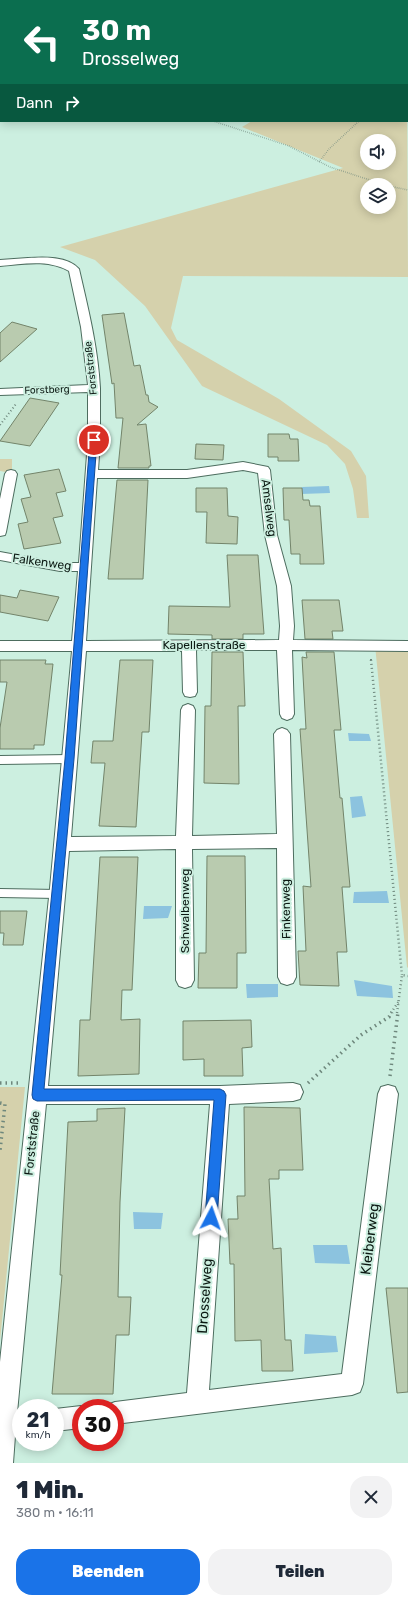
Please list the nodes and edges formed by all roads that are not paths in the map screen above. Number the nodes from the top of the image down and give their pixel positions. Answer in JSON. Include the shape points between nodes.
{"nodes":[{"id":1,"x":0,"y":263,"type":"edge"},
{"id":2,"x":94,"y":388,"type":"junction"},
{"id":3,"x":0,"y":392,"type":"edge"},
{"id":4,"x":11,"y":474,"type":"dead end"},
{"id":5,"x":92,"y":474,"type":"junction"},
{"id":6,"x":0,"y":532,"type":"edge"},
{"id":7,"x":0,"y":556,"type":"edge"},
{"id":8,"x":85,"y":567,"type":"junction"},
{"id":9,"x":285,"y":645,"type":"junction"},
{"id":10,"x":0,"y":646,"type":"edge"},
{"id":11,"x":79,"y":646,"type":"junction"},
{"id":12,"x":188,"y":646,"type":"junction"},
{"id":13,"x":408,"y":646,"type":"edge"},
{"id":14,"x":190,"y":692,"type":"dead end"},
{"id":15,"x":188,"y":710,"type":"dead end"},
{"id":16,"x":287,"y":714,"type":"dead end"},
{"id":17,"x":282,"y":734,"type":"dead end"},
{"id":18,"x":69,"y":759,"type":"junction"},
{"id":19,"x":0,"y":760,"type":"edge"},
{"id":20,"x":286,"y":841,"type":"junction"},
{"id":21,"x":184,"y":843,"type":"junction"},
{"id":22,"x":61,"y":844,"type":"junction"},
{"id":23,"x":0,"y":893,"type":"edge"},
{"id":24,"x":57,"y":894,"type":"junction"},
{"id":25,"x":287,"y":977,"type":"dead end"},
{"id":26,"x":185,"y":980,"type":"dead end"},
{"id":27,"x":293,"y":1092,"type":"road end"},
{"id":28,"x":388,"y":1094,"type":"road end"},
{"id":29,"x":37,"y":1095,"type":"junction"},
{"id":30,"x":220,"y":1095,"type":"junction"},
{"id":31,"x":197,"y":1403,"type":"junction"},
{"id":32,"x":124,"y":1412,"type":"edge"},
{"id":33,"x":7,"y":1420,"type":"edge"},
{"id":34,"x":1,"y":1463,"type":"edge"}],
"edges":[{"from":1,"to":2,"type":"street","name":"Forststraße","via":[[49,260],[65,263],[74,269],[85,311]]},
{"from":2,"to":3,"type":"street","name":"Forstberg"},
{"from":2,"to":5,"type":"street","name":"Forststraße"},
{"from":4,"to":6,"type":"street"},
{"from":5,"to":8,"type":"street","name":"Forststraße"},
{"from":5,"to":9,"type":"street","name":"Amselweg","via":[[186,474],[243,466],[264,470],[271,535],[284,586],[287,626]]},
{"from":7,"to":8,"type":"street","name":"Falkenweg","via":[[60,567]]},
{"from":8,"to":11,"type":"street","name":"Forststraße"},
{"from":9,"to":12,"type":"street","name":"Kapellenstraße"},
{"from":9,"to":13,"type":"street","name":"Kapellenstraße"},
{"from":9,"to":16,"type":"street"},
{"from":10,"to":11,"type":"street","name":"Kapellenstraße"},
{"from":11,"to":12,"type":"street","name":"Kapellenstraße"},
{"from":11,"to":18,"type":"street","name":"Forststraße"},
{"from":12,"to":14,"type":"street"},
{"from":15,"to":21,"type":"street","name":"Schwalbenweg"},
{"from":17,"to":20,"type":"street","name":"Finkenweg"},
{"from":18,"to":19,"type":"lane"},
{"from":18,"to":22,"type":"street","name":"Forststraße"},
{"from":20,"to":21,"type":"street"},
{"from":20,"to":25,"type":"street","name":"Finkenweg"},
{"from":21,"to":22,"type":"street"},
{"from":21,"to":26,"type":"street","name":"Schwalbenweg"},
{"from":22,"to":24,"type":"street","name":"Forststraße"},
{"from":23,"to":24,"type":"lane"},
{"from":24,"to":29,"type":"street","name":"Forststraße"},
{"from":27,"to":30,"type":"street"},
{"from":28,"to":31,"type":"street","name":"Kleiberweg","via":[[352,1384]]},
{"from":29,"to":30,"type":"street"},
{"from":29,"to":33,"type":"street","name":"Forststraße"},
{"from":30,"to":31,"type":"street","name":"Drosselweg"},
{"from":31,"to":32,"type":"street"},
{"from":33,"to":34,"type":"street","name":"Forststraße"}]}
